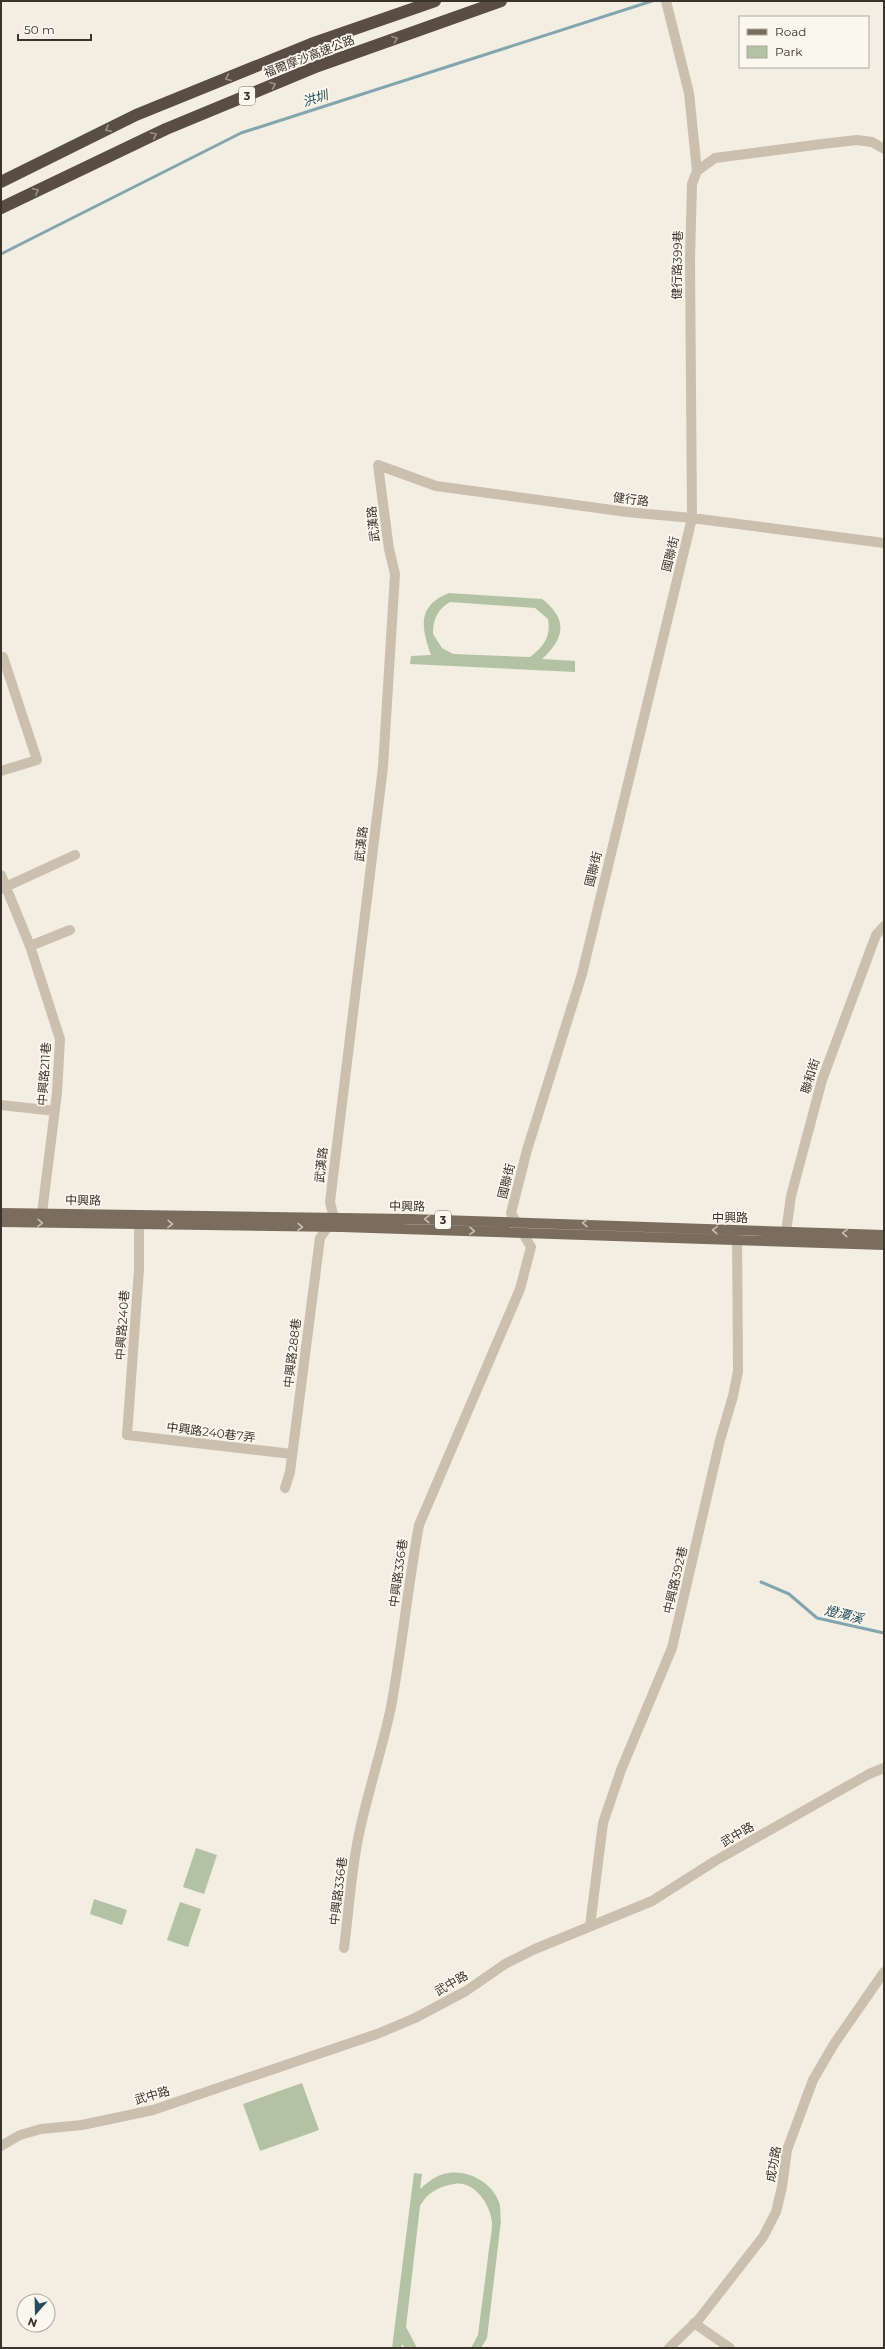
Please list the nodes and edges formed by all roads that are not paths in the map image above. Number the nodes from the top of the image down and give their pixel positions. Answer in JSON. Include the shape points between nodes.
{"nodes":[{"id":1,"x":435,"y":1,"type":"edge"},
{"id":2,"x":501,"y":1,"type":"edge"},
{"id":3,"x":666,"y":1,"type":"edge"},
{"id":4,"x":884,"y":149,"type":"edge"},
{"id":5,"x":697,"y":171,"type":"junction"},
{"id":6,"x":1,"y":182,"type":"edge"},
{"id":7,"x":1,"y":208,"type":"edge"},
{"id":8,"x":378,"y":465,"type":"joint"},
{"id":9,"x":692,"y":518,"type":"junction"},
{"id":10,"x":884,"y":543,"type":"edge"},
{"id":11,"x":2,"y":658,"type":"edge"},
{"id":12,"x":1,"y":770,"type":"edge"},
{"id":13,"x":75,"y":855,"type":"dead end"},
{"id":14,"x":1,"y":875,"type":"edge"},
{"id":15,"x":3,"y":888,"type":"edge"},
{"id":16,"x":884,"y":926,"type":"edge"},
{"id":17,"x":70,"y":930,"type":"dead end"},
{"id":18,"x":30,"y":946,"type":"junction"},
{"id":19,"x":1,"y":1105,"type":"edge"},
{"id":20,"x":55,"y":1111,"type":"junction"},
{"id":21,"x":1,"y":1213,"type":"edge"},
{"id":22,"x":42,"y":1213,"type":"junction"},
{"id":23,"x":139,"y":1220,"type":"junction"},
{"id":24,"x":1,"y":1222,"type":"edge"},
{"id":25,"x":331,"y":1223,"type":"junction"},
{"id":26,"x":515,"y":1223,"type":"junction"},
{"id":27,"x":786,"y":1230,"type":"junction"},
{"id":28,"x":522,"y":1233,"type":"junction"},
{"id":29,"x":738,"y":1235,"type":"junction"},
{"id":30,"x":884,"y":1235,"type":"edge"},
{"id":31,"x":785,"y":1241,"type":"junction"},
{"id":32,"x":884,"y":1245,"type":"edge"},
{"id":33,"x":127,"y":1435,"type":"joint"},
{"id":34,"x":292,"y":1454,"type":"junction"},
{"id":35,"x":285,"y":1488,"type":"dead end"},
{"id":36,"x":884,"y":1768,"type":"edge"},
{"id":37,"x":590,"y":1926,"type":"junction"},
{"id":38,"x":344,"y":1948,"type":"dead end"},
{"id":39,"x":884,"y":1972,"type":"edge"},
{"id":40,"x":1,"y":2146,"type":"edge"},
{"id":41,"x":694,"y":2323,"type":"junction"},
{"id":42,"x":669,"y":2348,"type":"edge"},
{"id":43,"x":730,"y":2348,"type":"edge"}],
"edges":[{"from":1,"to":6,"type":"highway","name":"福爾摩沙高速公路","number":"3","one_way":true,"via":[[311,44],[136,115]]},
{"from":7,"to":2,"type":"highway","name":"福爾摩沙高速公路","number":"3","one_way":true,"via":[[181,123],[318,66]]},
{"from":3,"to":5,"type":"street","name":"健行路399巷","via":[[689,92]]},
{"from":4,"to":5,"type":"street","via":[[872,142],[857,140],[822,144],[715,158]]},
{"from":5,"to":9,"type":"street","name":"健行路399巷","via":[[692,184],[690,259]]},
{"from":8,"to":9,"type":"street","name":"健行路","via":[[436,486],[627,512]]},
{"from":8,"to":25,"type":"street","name":"武漢路","via":[[389,549],[395,574],[393,608],[383,768],[330,1202]]},
{"from":9,"to":10,"type":"street","name":"健行路"},
{"from":9,"to":26,"type":"street","name":"國聯街","via":[[582,974],[527,1150],[511,1213]]},
{"from":11,"to":12,"type":"street","via":[[37,760]]},
{"from":13,"to":15,"type":"street"},
{"from":14,"to":15,"type":"street","name":"中興路211巷"},
{"from":15,"to":18,"type":"street","name":"中興路211巷"},
{"from":16,"to":27,"type":"street","name":"聯和街","via":[[876,935],[822,1080],[791,1196]]},
{"from":17,"to":18,"type":"street"},
{"from":18,"to":20,"type":"street","name":"中興路211巷","via":[[60,1039]]},
{"from":19,"to":20,"type":"street"},
{"from":20,"to":22,"type":"street","name":"中興路211巷"},
{"from":21,"to":22,"type":"main road","name":"中興路","number":"3"},
{"from":22,"to":23,"type":"main road","name":"中興路","number":"3"},
{"from":24,"to":23,"type":"main road","name":"中興路","number":"3","one_way":true},
{"from":23,"to":25,"type":"main road","name":"中興路","number":"3"},
{"from":23,"to":33,"type":"street","name":"中興路240巷","via":[[139,1269]]},
{"from":26,"to":25,"type":"main road","name":"中興路","number":"3","one_way":true},
{"from":25,"to":28,"type":"main road","name":"中興路","number":"3","one_way":true},
{"from":25,"to":34,"type":"street","name":"中興路288巷","via":[[320,1238]]},
{"from":26,"to":28,"type":"street","name":"中興路336巷"},
{"from":29,"to":26,"type":"main road","name":"中興路","number":"3","one_way":true,"via":[[607,1224]]},
{"from":27,"to":29,"type":"main road","name":"中興路","number":"3"},
{"from":30,"to":27,"type":"main road","name":"中興路","number":"3","one_way":true},
{"from":27,"to":31,"type":"street","name":"聯和街"},
{"from":28,"to":29,"type":"main road","name":"中興路","number":"3"},
{"from":28,"to":38,"type":"street","name":"中興路336巷","via":[[531,1247],[520,1289],[419,1525],[393,1697],[358,1836]]},
{"from":29,"to":31,"type":"main road","name":"中興路","number":"3"},
{"from":29,"to":37,"type":"street","name":"中興路392巷","via":[[738,1371],[734,1396],[715,1460],[672,1648],[621,1770],[603,1823]]},
{"from":31,"to":32,"type":"main road","name":"中興路","number":"3"},
{"from":33,"to":34,"type":"street","name":"中興路240巷7弄"},
{"from":34,"to":35,"type":"street","name":"中興路288巷"},
{"from":36,"to":37,"type":"street","name":"武中路","via":[[715,1861],[652,1901]]},
{"from":37,"to":40,"type":"street","name":"武中路","via":[[505,1964],[466,1991],[415,2018],[377,2034],[153,2110],[82,2125],[41,2129],[20,2135]]},
{"from":39,"to":41,"type":"street","name":"成功路","via":[[834,2044],[813,2080],[788,2150],[776,2212],[763,2237]]},
{"from":41,"to":42,"type":"street","name":"成功路"},
{"from":41,"to":43,"type":"street"}]}
